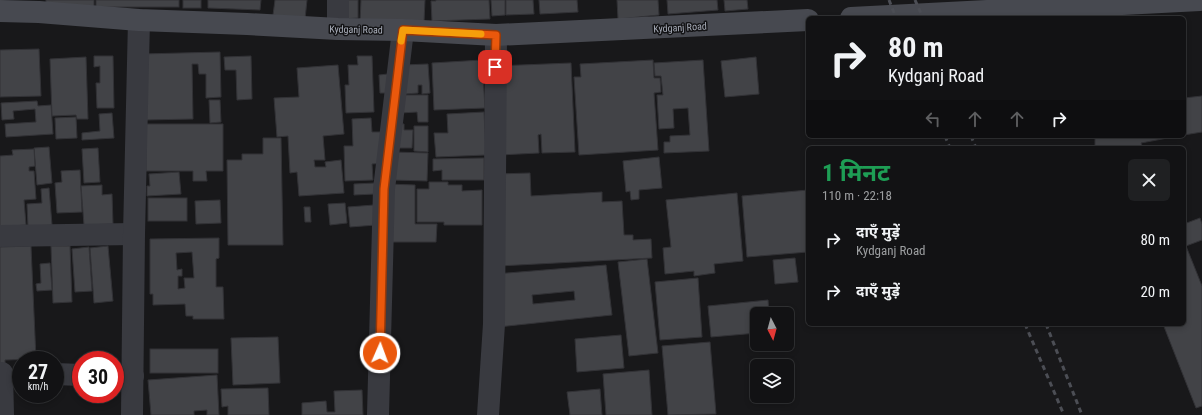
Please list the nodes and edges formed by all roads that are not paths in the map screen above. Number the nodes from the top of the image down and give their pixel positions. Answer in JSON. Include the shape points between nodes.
{"nodes":[{"id":1,"x":338,"y":0,"type":"edge"},
{"id":2,"x":1200,"y":0,"type":"edge"},
{"id":3,"x":1090,"y":3,"type":"edge"},
{"id":4,"x":38,"y":6,"type":"edge"},
{"id":5,"x":0,"y":11,"type":"edge"},
{"id":6,"x":882,"y":16,"type":"edge"},
{"id":7,"x":139,"y":20,"type":"junction"},
{"id":8,"x":806,"y":20,"type":"edge"},
{"id":9,"x":338,"y":29,"type":"junction"},
{"id":10,"x":403,"y":30,"type":"junction"},
{"id":11,"x":496,"y":35,"type":"junction"},
{"id":12,"x":134,"y":234,"type":"junction"},
{"id":13,"x":0,"y":236,"type":"edge"},
{"id":14,"x":8,"y":374,"type":"edge"},
{"id":15,"x":124,"y":376,"type":"edge"},
{"id":16,"x":3,"y":415,"type":"edge"},
{"id":17,"x":132,"y":415,"type":"edge"},
{"id":18,"x":378,"y":415,"type":"edge"},
{"id":19,"x":488,"y":415,"type":"edge"}],
"edges":[{"from":1,"to":9,"type":"street"},
{"from":2,"to":3,"type":"main road"},
{"from":3,"to":6,"type":"main road"},
{"from":4,"to":5,"type":"main road","name":"Kydganj Road"},
{"from":4,"to":7,"type":"main road","name":"Kydganj Road"},
{"from":7,"to":9,"type":"main road","name":"Kydganj Road"},
{"from":7,"to":12,"type":"street"},
{"from":8,"to":11,"type":"main road","name":"Kydganj Road"},
{"from":9,"to":10,"type":"main road","name":"Kydganj Road"},
{"from":10,"to":11,"type":"main road","name":"Kydganj Road"},
{"from":10,"to":18,"type":"street","via":[[384,189]]},
{"from":11,"to":19,"type":"street","via":[[494,324]]},
{"from":12,"to":13,"type":"street"},
{"from":12,"to":15,"type":"street"},
{"from":14,"to":16,"type":"street"},
{"from":15,"to":17,"type":"street"}]}
